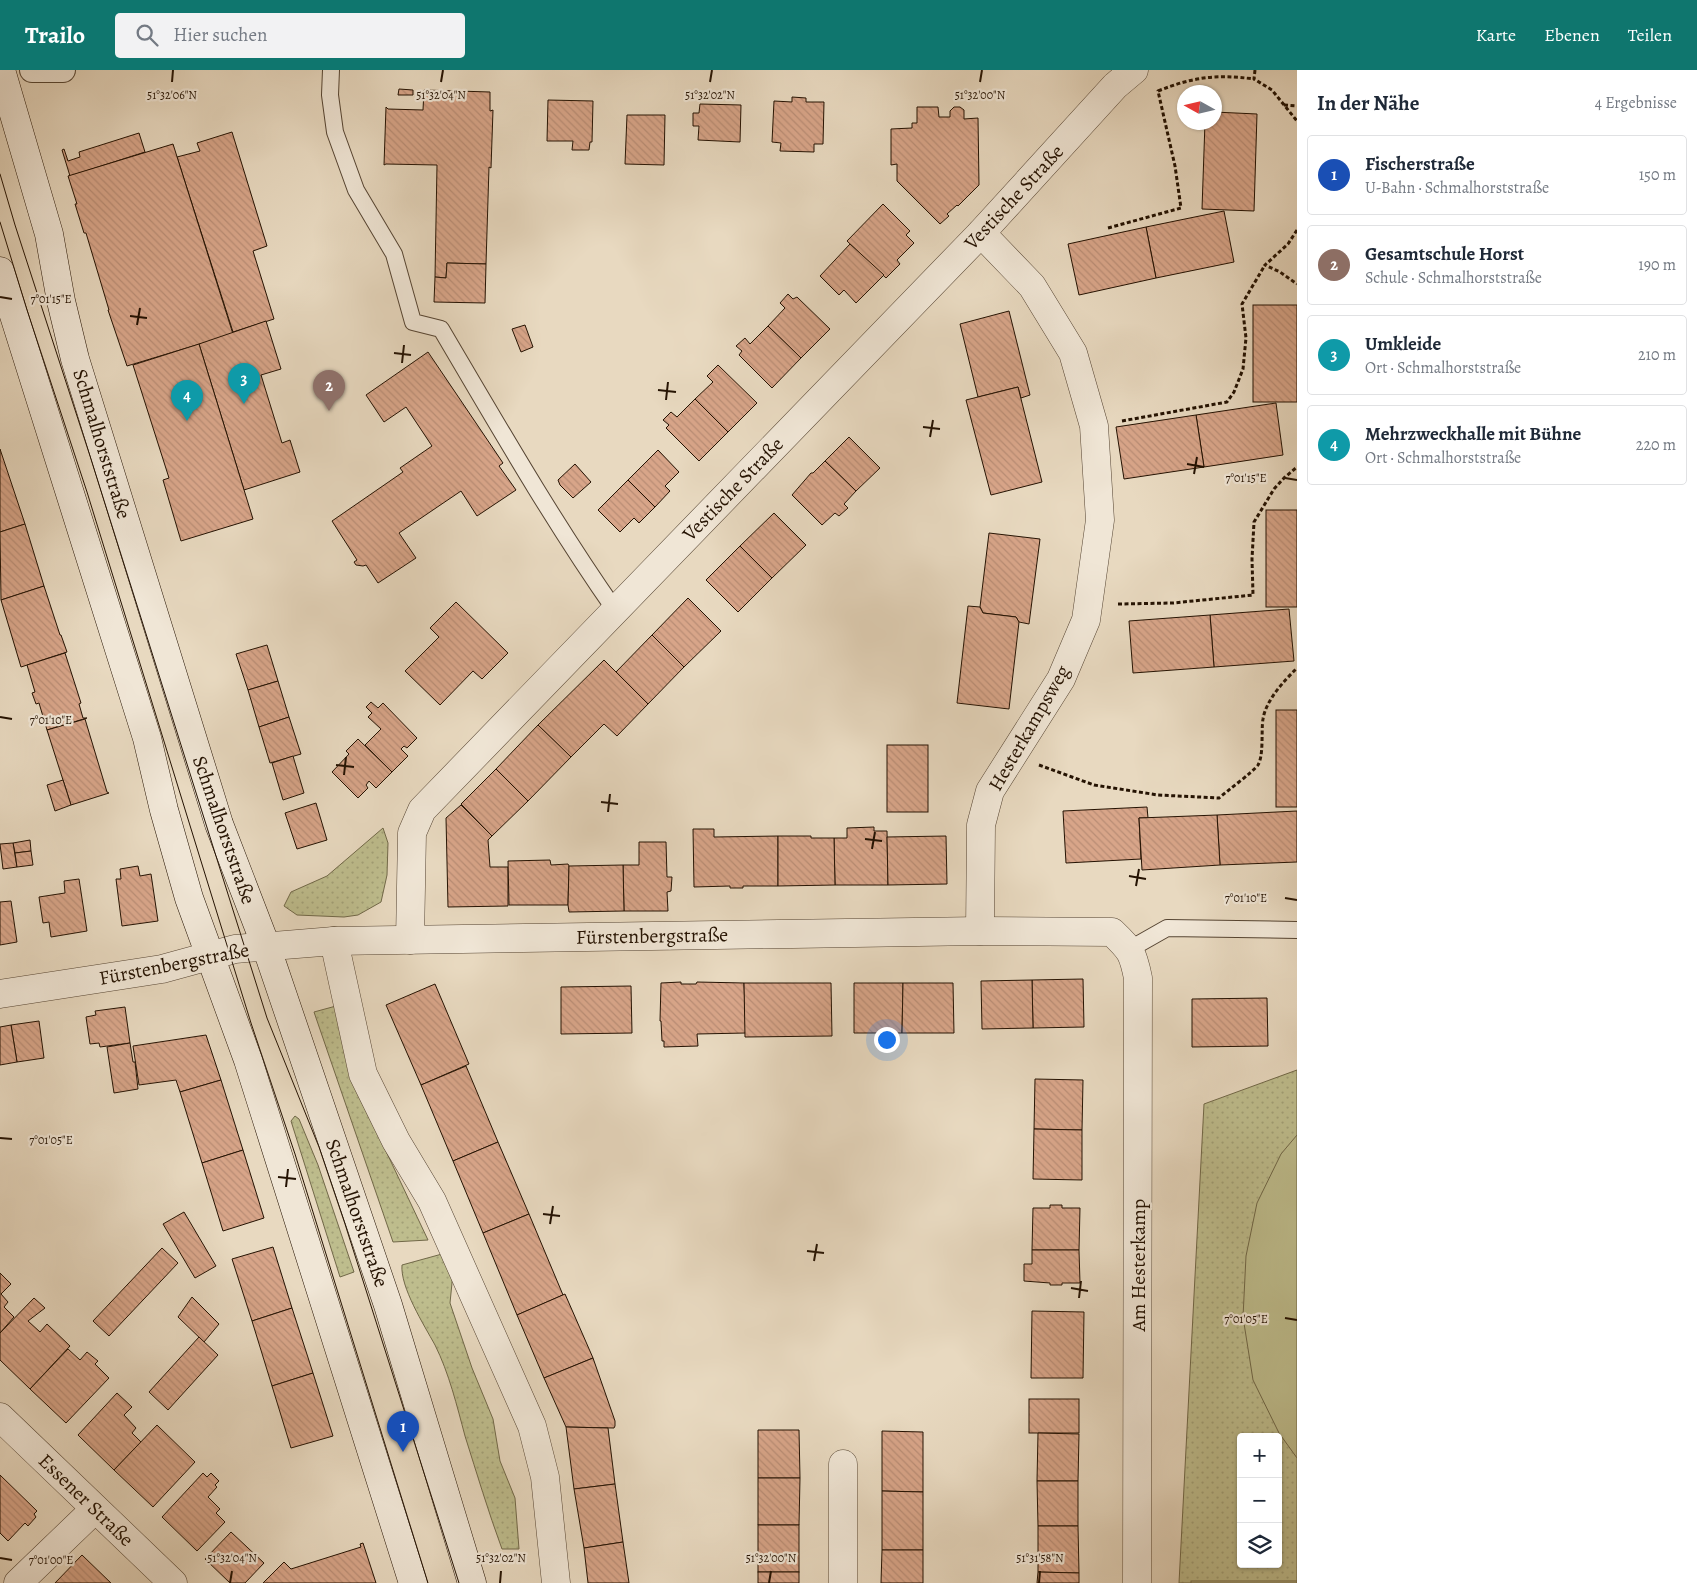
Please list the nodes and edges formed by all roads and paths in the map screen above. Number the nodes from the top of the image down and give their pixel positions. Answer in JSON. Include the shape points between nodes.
{"nodes":[{"id":1,"x":1,"y":70,"type":"edge"},
{"id":2,"x":32,"y":70,"type":"edge"},
{"id":3,"x":63,"y":70,"type":"edge"},
{"id":4,"x":331,"y":70,"type":"edge"},
{"id":5,"x":1134,"y":70,"type":"edge"},
{"id":6,"x":1255,"y":70,"type":"edge"},
{"id":7,"x":1254,"y":79,"type":"junction"},
{"id":8,"x":1284,"y":105,"type":"junction"},
{"id":9,"x":1297,"y":106,"type":"edge"},
{"id":10,"x":1297,"y":121,"type":"edge"},
{"id":11,"x":1108,"y":228,"type":"dead end"},
{"id":12,"x":1297,"y":230,"type":"edge"},
{"id":13,"x":981,"y":234,"type":"junction"},
{"id":14,"x":1265,"y":265,"type":"junction"},
{"id":15,"x":0,"y":272,"type":"edge"},
{"id":16,"x":1297,"y":284,"type":"edge"},
{"id":17,"x":1094,"y":426,"type":"junction"},
{"id":18,"x":1297,"y":467,"type":"edge"},
{"id":19,"x":1089,"y":597,"type":"junction"},
{"id":20,"x":615,"y":610,"type":"junction"},
{"id":21,"x":1297,"y":668,"type":"edge"},
{"id":22,"x":1035,"y":764,"type":"dead end"},
{"id":23,"x":1297,"y":930,"type":"edge"},
{"id":24,"x":980,"y":931,"type":"junction"},
{"id":25,"x":410,"y":940,"type":"junction"},
{"id":26,"x":334,"y":941,"type":"junction"},
{"id":27,"x":266,"y":946,"type":"junction"},
{"id":28,"x":1130,"y":949,"type":"junction"},
{"id":29,"x":210,"y":955,"type":"junction"},
{"id":30,"x":0,"y":994,"type":"edge"},
{"id":31,"x":0,"y":1417,"type":"edge"},
{"id":32,"x":843,"y":1464,"type":"dead end"},
{"id":33,"x":95,"y":1509,"type":"junction"},
{"id":34,"x":18,"y":1583,"type":"edge"},
{"id":35,"x":173,"y":1583,"type":"edge"},
{"id":36,"x":414,"y":1583,"type":"edge"},
{"id":37,"x":472,"y":1583,"type":"edge"},
{"id":38,"x":556,"y":1583,"type":"edge"},
{"id":39,"x":843,"y":1583,"type":"edge"},
{"id":40,"x":1137,"y":1583,"type":"edge"}],
"edges":[{"from":1,"to":27,"type":"street","name":"Schmalhorststraße","via":[[49,234],[61,301],[76,358],[219,824]]},
{"from":2,"to":3,"type":"street"},
{"from":4,"to":20,"type":"lane","via":[[330,96],[335,132],[356,190],[394,254],[413,322],[440,329],[530,480]]},
{"from":5,"to":13,"type":"street","name":"Vestische Straße","via":[[1114,86]]},
{"from":6,"to":7,"type":"path"},
{"from":7,"to":8,"type":"path","via":[[1272,90]]},
{"from":7,"to":11,"type":"path","via":[[1206,77],[1158,91],[1181,208]]},
{"from":8,"to":9,"type":"path"},
{"from":8,"to":10,"type":"path"},
{"from":12,"to":14,"type":"path","via":[[1288,244]]},
{"from":13,"to":17,"type":"street","name":"Hesterkampsweg","via":[[1032,286],[1072,353]]},
{"from":13,"to":20,"type":"street","name":"Vestische Straße"},
{"from":14,"to":16,"type":"path"},
{"from":14,"to":17,"type":"path","via":[[1242,304],[1246,338],[1244,369],[1227,402]]},
{"from":15,"to":29,"type":"street","via":[[147,738],[189,898]]},
{"from":17,"to":19,"type":"street","name":"Hesterkampsweg","via":[[1100,520]]},
{"from":18,"to":19,"type":"path","via":[[1274,490],[1254,522],[1253,595],[1173,603],[1119,604]]},
{"from":19,"to":24,"type":"street","name":"Hesterkampsweg","via":[[1086,620],[1061,679],[990,791],[981,825]]},
{"from":20,"to":25,"type":"street","name":"Vestische Straße","via":[[422,810],[412,833]]},
{"from":21,"to":22,"type":"path","via":[[1269,703],[1263,719],[1258,765],[1219,798],[1158,795],[1094,786]]},
{"from":23,"to":28,"type":"lane","via":[[1167,928]]},
{"from":24,"to":25,"type":"street","name":"Fürstenbergstraße"},
{"from":24,"to":28,"type":"street","name":"Fürstenbergstraße","via":[[1112,932]]},
{"from":25,"to":26,"type":"street","name":"Fürstenbergstraße"},
{"from":26,"to":27,"type":"street","name":"Fürstenbergstraße"},
{"from":26,"to":38,"type":"street","via":[[363,1074],[396,1141],[432,1201],[532,1426],[545,1477]]},
{"from":27,"to":29,"type":"street","name":"Fürstenbergstraße","via":[[235,948]]},
{"from":27,"to":37,"type":"street","name":"Schmalhorststraße","via":[[388,1305]]},
{"from":28,"to":40,"type":"street","name":"Am Hesterkamp","via":[[1138,978]]},
{"from":29,"to":30,"type":"street","name":"Fürstenbergstraße","via":[[162,969]]},
{"from":29,"to":36,"type":"street","via":[[248,1060]]},
{"from":31,"to":33,"type":"street","name":"Essener Straße"},
{"from":32,"to":39,"type":"street"},
{"from":33,"to":34,"type":"street"},
{"from":33,"to":35,"type":"street","name":"Essener Straße"}]}
